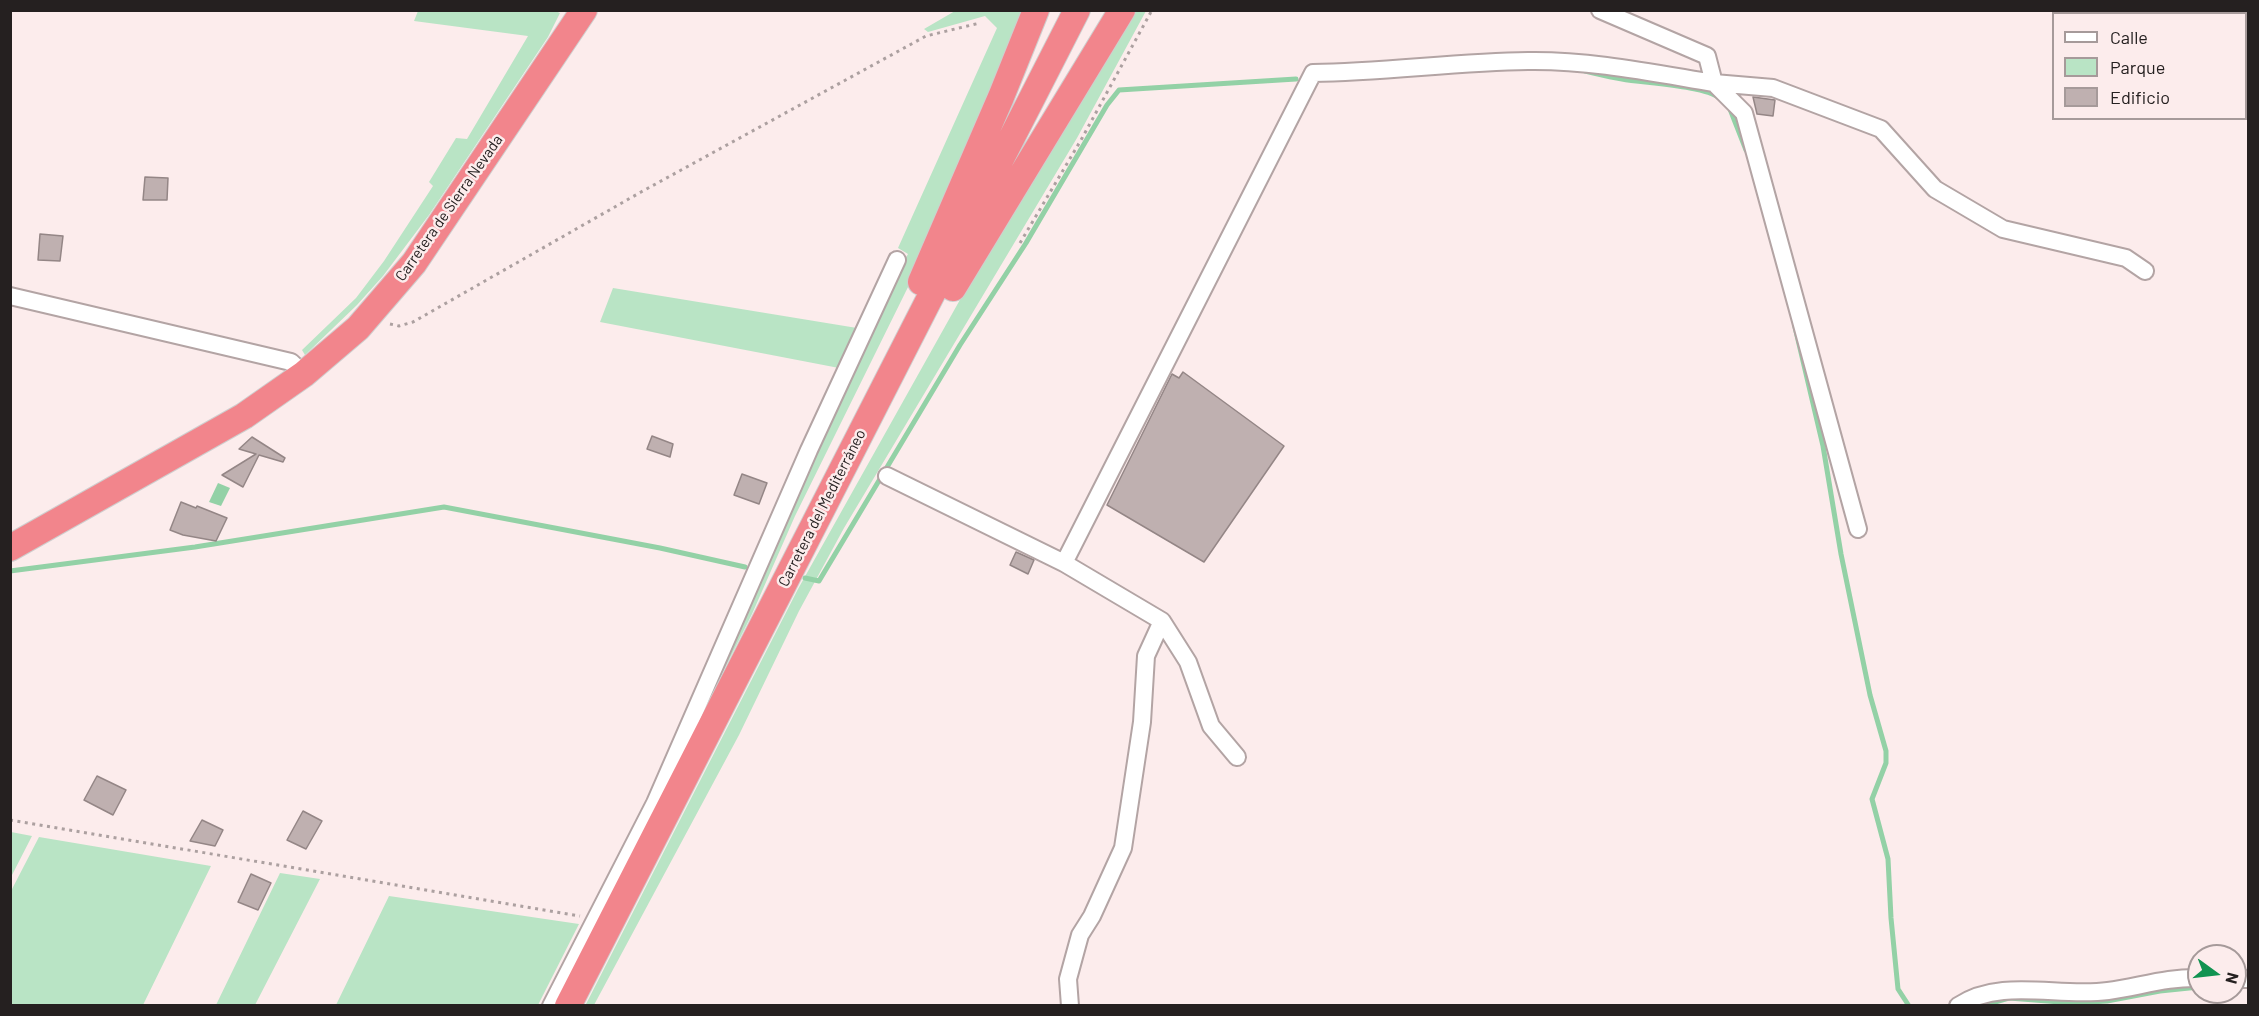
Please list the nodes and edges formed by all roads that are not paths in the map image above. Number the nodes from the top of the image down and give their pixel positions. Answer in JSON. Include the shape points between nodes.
{"nodes":[{"id":1,"x":584,"y":10,"type":"edge"},
{"id":2,"x":1036,"y":10,"type":"edge"},
{"id":3,"x":1077,"y":10,"type":"edge"},
{"id":4,"x":1122,"y":10,"type":"edge"},
{"id":5,"x":1600,"y":10,"type":"edge"},
{"id":6,"x":1714,"y":83,"type":"junction"},
{"id":7,"x":897,"y":260,"type":"dead end"},
{"id":8,"x":2145,"y":271,"type":"dead end"},
{"id":9,"x":10,"y":296,"type":"edge"},
{"id":10,"x":304,"y":374,"type":"junction"},
{"id":11,"x":882,"y":392,"type":"junction"},
{"id":12,"x":887,"y":476,"type":"dead end"},
{"id":13,"x":836,"y":482,"type":"junction"},
{"id":14,"x":1858,"y":529,"type":"dead end"},
{"id":15,"x":10,"y":549,"type":"edge"},
{"id":16,"x":1064,"y":563,"type":"junction"},
{"id":17,"x":1162,"y":621,"type":"junction"},
{"id":18,"x":1237,"y":757,"type":"dead end"},
{"id":19,"x":2187,"y":978,"type":"edge"},
{"id":20,"x":552,"y":1005,"type":"edge"},
{"id":21,"x":567,"y":1005,"type":"edge"},
{"id":22,"x":1070,"y":1005,"type":"edge"},
{"id":23,"x":1958,"y":1005,"type":"edge"}],
"edges":[{"from":1,"to":10,"type":"highway","name":"Carretera de Sierra Nevada","via":[[414,263],[358,328]]},
{"from":2,"to":11,"type":"highway","via":[[908,311]]},
{"from":3,"to":11,"type":"highway","name":"Carretera del Mediterráneo"},
{"from":4,"to":13,"type":"highway","via":[[956,282],[884,421]]},
{"from":5,"to":6,"type":"street","via":[[1707,56]]},
{"from":6,"to":8,"type":"street","via":[[1773,88],[1881,129],[1935,189],[2003,229],[2126,258]]},
{"from":6,"to":14,"type":"street","via":[[1744,113]]},
{"from":6,"to":16,"type":"street","via":[[1605,65],[1529,61],[1313,73]]},
{"from":7,"to":20,"type":"street","via":[[813,440],[660,793]]},
{"from":9,"to":10,"type":"street","via":[[291,362]]},
{"from":10,"to":15,"type":"highway","name":"Carretera de Sierra Nevada","via":[[244,416]]},
{"from":11,"to":13,"type":"highway","name":"Carretera del Mediterráneo"},
{"from":12,"to":16,"type":"street"},
{"from":13,"to":21,"type":"highway","name":"Carretera del Mediterráneo"},
{"from":16,"to":17,"type":"street"},
{"from":17,"to":18,"type":"street","via":[[1188,662],[1211,726]]},
{"from":17,"to":22,"type":"street","via":[[1146,656],[1142,722],[1123,848],[1080,935],[1068,979]]},
{"from":19,"to":23,"type":"street","via":[[2105,992],[1997,991]]}]}
